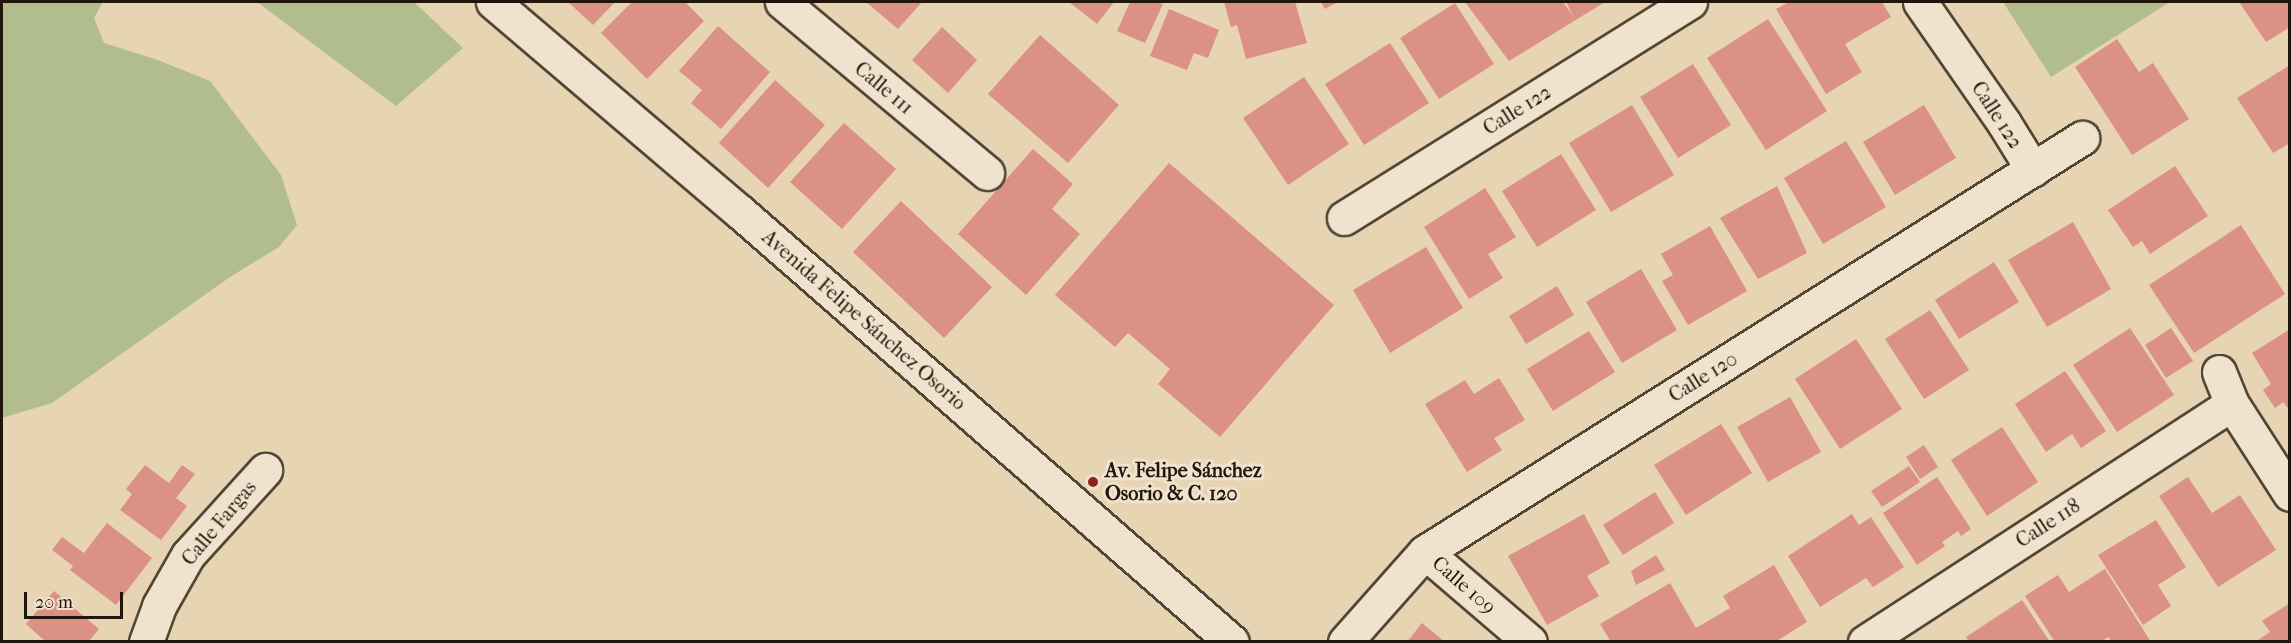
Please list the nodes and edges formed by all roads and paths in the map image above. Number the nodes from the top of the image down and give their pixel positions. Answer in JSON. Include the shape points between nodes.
{"nodes":[{"id":1,"x":493,"y":2,"type":"edge"},
{"id":2,"x":782,"y":2,"type":"edge"},
{"id":3,"x":1690,"y":2,"type":"edge"},
{"id":4,"x":1920,"y":2,"type":"edge"},
{"id":5,"x":2082,"y":138,"type":"dead end"},
{"id":6,"x":2033,"y":170,"type":"junction"},
{"id":7,"x":987,"y":173,"type":"dead end"},
{"id":8,"x":1344,"y":218,"type":"dead end"},
{"id":9,"x":2218,"y":372,"type":"dead end"},
{"id":10,"x":2232,"y":404,"type":"junction"},
{"id":11,"x":264,"y":470,"type":"dead end"},
{"id":12,"x":2289,"y":494,"type":"edge"},
{"id":13,"x":1425,"y":552,"type":"junction"},
{"id":14,"x":146,"y":642,"type":"edge"},
{"id":15,"x":1232,"y":642,"type":"edge"},
{"id":16,"x":1345,"y":642,"type":"edge"},
{"id":17,"x":1530,"y":642,"type":"edge"},
{"id":18,"x":1865,"y":642,"type":"edge"}],
"edges":[{"from":1,"to":15,"type":"street","name":"Avenida Felipe Sánchez Osorio"},
{"from":2,"to":7,"type":"street","name":"Calle 111"},
{"from":3,"to":8,"type":"street","name":"Calle 122"},
{"from":4,"to":6,"type":"street","name":"Calle 122"},
{"from":5,"to":6,"type":"street","name":"Calle 120"},
{"from":6,"to":13,"type":"street","name":"Calle 120"},
{"from":9,"to":10,"type":"street"},
{"from":10,"to":12,"type":"street"},
{"from":10,"to":18,"type":"street","name":"Calle 118"},
{"from":11,"to":14,"type":"street","name":"Calle Fargas","via":[[188,555],[159,606]]},
{"from":13,"to":16,"type":"street","name":"Calle 120"},
{"from":13,"to":17,"type":"street","name":"Calle 109"}]}
